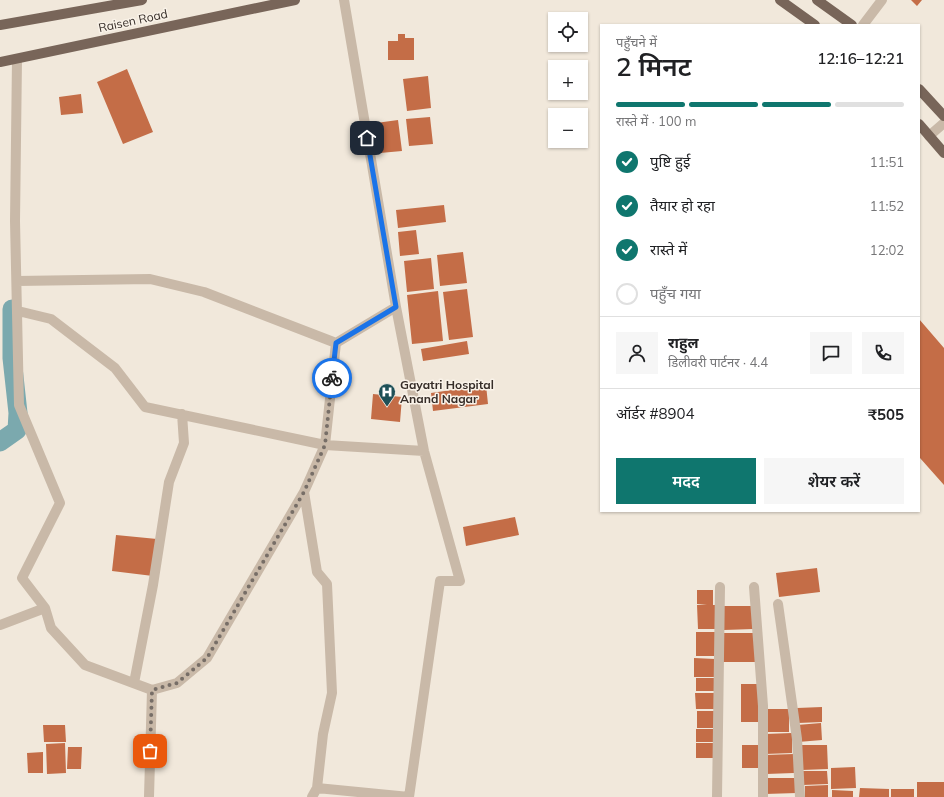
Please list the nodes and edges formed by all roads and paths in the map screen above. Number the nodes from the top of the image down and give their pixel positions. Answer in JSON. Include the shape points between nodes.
{"nodes":[{"id":1,"x":142,"y":0,"type":"edge"},
{"id":2,"x":295,"y":0,"type":"edge"},
{"id":3,"x":344,"y":0,"type":"edge"},
{"id":4,"x":780,"y":0,"type":"edge"},
{"id":5,"x":817,"y":0,"type":"edge"},
{"id":6,"x":882,"y":0,"type":"edge"},
{"id":7,"x":815,"y":24,"type":"edge"},
{"id":8,"x":851,"y":24,"type":"edge"},
{"id":9,"x":864,"y":24,"type":"edge"},
{"id":10,"x":0,"y":25,"type":"edge"},
{"id":11,"x":17,"y":59,"type":"junction"},
{"id":12,"x":0,"y":62,"type":"edge"},
{"id":13,"x":920,"y":90,"type":"edge"},
{"id":14,"x":944,"y":116,"type":"edge"},
{"id":15,"x":944,"y":123,"type":"edge"},
{"id":16,"x":920,"y":125,"type":"edge"},
{"id":17,"x":929,"y":136,"type":"junction"},
{"id":18,"x":944,"y":153,"type":"edge"},
{"id":19,"x":17,"y":281,"type":"junction"},
{"id":20,"x":396,"y":307,"type":"junction"},
{"id":21,"x":18,"y":311,"type":"junction"},
{"id":22,"x":336,"y":343,"type":"junction"},
{"id":23,"x":182,"y":414,"type":"junction"},
{"id":24,"x":325,"y":445,"type":"junction"},
{"id":25,"x":424,"y":451,"type":"junction"},
{"id":26,"x":304,"y":492,"type":"junction"},
{"id":27,"x":720,"y":587,"type":"dead end"},
{"id":28,"x":754,"y":587,"type":"dead end"},
{"id":29,"x":778,"y":604,"type":"dead end"},
{"id":30,"x":45,"y":608,"type":"junction"},
{"id":31,"x":0,"y":625,"type":"edge"},
{"id":32,"x":134,"y":683,"type":"junction"},
{"id":33,"x":152,"y":690,"type":"junction"},
{"id":34,"x":314,"y":793,"type":"edge"},
{"id":35,"x":149,"y":797,"type":"edge"},
{"id":36,"x":409,"y":797,"type":"edge"},
{"id":37,"x":717,"y":797,"type":"edge"},
{"id":38,"x":763,"y":797,"type":"edge"},
{"id":39,"x":800,"y":797,"type":"edge"}],
"edges":[{"from":1,"to":10,"type":"main road","name":"Raisen Road"},
{"from":2,"to":11,"type":"main road","name":"Raisen Road"},
{"from":3,"to":20,"type":"street"},
{"from":4,"to":7,"type":"main road"},
{"from":5,"to":8,"type":"main road"},
{"from":6,"to":9,"type":"street"},
{"from":11,"to":12,"type":"main road","name":"Raisen Road"},
{"from":11,"to":19,"type":"street"},
{"from":13,"to":14,"type":"main road"},
{"from":15,"to":17,"type":"street"},
{"from":16,"to":17,"type":"main road"},
{"from":17,"to":18,"type":"main road"},
{"from":19,"to":21,"type":"street"},
{"from":19,"to":22,"type":"street","via":[[150,279],[204,292]]},
{"from":20,"to":22,"type":"street"},
{"from":20,"to":25,"type":"street"},
{"from":21,"to":23,"type":"street","via":[[51,319],[115,368],[145,406]]},
{"from":21,"to":30,"type":"street","via":[[19,405],[60,503],[22,578]]},
{"from":22,"to":24,"type":"street"},
{"from":23,"to":24,"type":"street"},
{"from":23,"to":32,"type":"street","via":[[184,443],[169,482]]},
{"from":24,"to":25,"type":"street"},
{"from":24,"to":26,"type":"street"},
{"from":25,"to":36,"type":"street","via":[[460,581],[440,581]]},
{"from":26,"to":33,"type":"street","via":[[207,658],[177,683]]},
{"from":26,"to":34,"type":"street","via":[[317,572],[327,584],[332,693]]},
{"from":27,"to":37,"type":"street"},
{"from":28,"to":38,"type":"street","via":[[764,706]]},
{"from":29,"to":39,"type":"street","via":[[797,739]]},
{"from":30,"to":31,"type":"street"},
{"from":30,"to":32,"type":"street","via":[[51,628],[85,664]]},
{"from":32,"to":33,"type":"street"},
{"from":33,"to":35,"type":"street"},
{"from":34,"to":36,"type":"street"}]}
